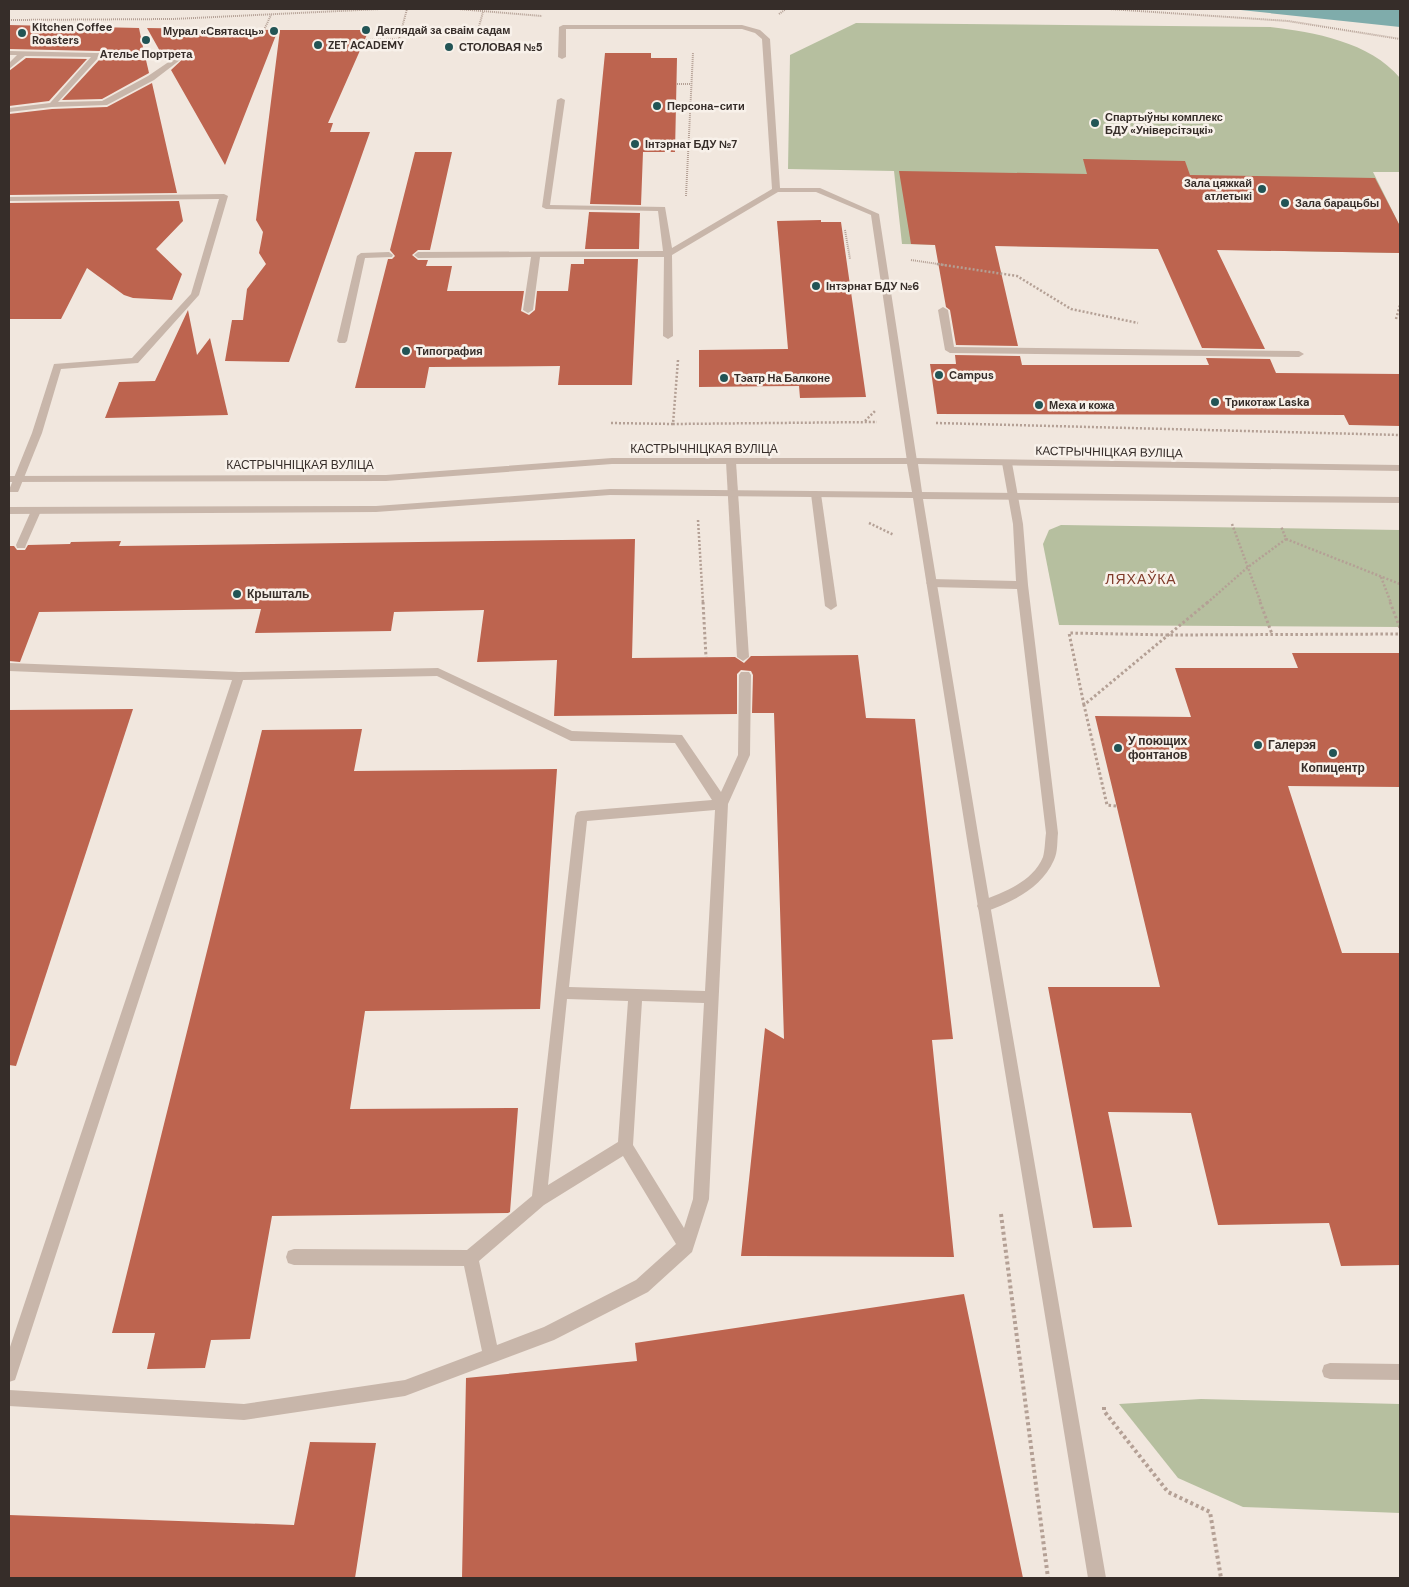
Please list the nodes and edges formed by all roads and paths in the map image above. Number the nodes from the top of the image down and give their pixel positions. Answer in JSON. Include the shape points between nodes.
{"nodes":[{"id":1,"x":381,"y":9,"type":"edge"},
{"id":2,"x":408,"y":9,"type":"edge"},
{"id":3,"x":1109,"y":9,"type":"edge"},
{"id":4,"x":483,"y":12,"type":"dead end"},
{"id":5,"x":271,"y":14,"type":"junction"},
{"id":6,"x":9,"y":20,"type":"edge"},
{"id":7,"x":264,"y":30,"type":"dead end"},
{"id":8,"x":478,"y":30,"type":"dead end"},
{"id":9,"x":1400,"y":38,"type":"edge"},
{"id":10,"x":364,"y":40,"type":"dead end"},
{"id":11,"x":9,"y":53,"type":"edge"},
{"id":12,"x":23,"y":54,"type":"junction"},
{"id":13,"x":97,"y":55,"type":"junction"},
{"id":14,"x":562,"y":57,"type":"dead end"},
{"id":15,"x":9,"y":67,"type":"edge"},
{"id":16,"x":677,"y":84,"type":"dead end"},
{"id":17,"x":691,"y":84,"type":"dead end"},
{"id":18,"x":561,"y":100,"type":"dead end"},
{"id":19,"x":52,"y":105,"type":"junction"},
{"id":20,"x":9,"y":110,"type":"edge"},
{"id":21,"x":776,"y":190,"type":"junction"},
{"id":22,"x":9,"y":199,"type":"edge"},
{"id":23,"x":845,"y":228,"type":"dead end"},
{"id":24,"x":668,"y":254,"type":"junction"},
{"id":25,"x":389,"y":255,"type":"dead end"},
{"id":26,"x":418,"y":255,"type":"dead end"},
{"id":27,"x":536,"y":255,"type":"junction"},
{"id":28,"x":881,"y":257,"type":"junction"},
{"id":29,"x":852,"y":266,"type":"dead end"},
{"id":30,"x":1400,"y":305,"type":"edge"},
{"id":31,"x":528,"y":310,"type":"dead end"},
{"id":32,"x":943,"y":310,"type":"dead end"},
{"id":33,"x":1396,"y":319,"type":"dead end"},
{"id":34,"x":1142,"y":324,"type":"dead end"},
{"id":35,"x":668,"y":336,"type":"dead end"},
{"id":36,"x":342,"y":341,"type":"dead end"},
{"id":37,"x":1299,"y":354,"type":"dead end"},
{"id":38,"x":877,"y":408,"type":"dead end"},
{"id":39,"x":865,"y":422,"type":"dead end"},
{"id":40,"x":610,"y":423,"type":"dead end"},
{"id":41,"x":673,"y":424,"type":"dead end"},
{"id":42,"x":912,"y":461,"type":"junction"},
{"id":43,"x":731,"y":462,"type":"junction"},
{"id":44,"x":1007,"y":463,"type":"junction"},
{"id":45,"x":1400,"y":468,"type":"edge"},
{"id":46,"x":14,"y":479,"type":"edge"},
{"id":47,"x":14,"y":490,"type":"dead end"},
{"id":48,"x":733,"y":494,"type":"junction"},
{"id":49,"x":816,"y":494,"type":"junction"},
{"id":50,"x":917,"y":495,"type":"junction"},
{"id":51,"x":1013,"y":495,"type":"junction"},
{"id":52,"x":1400,"y":500,"type":"edge"},
{"id":53,"x":36,"y":510,"type":"junction"},
{"id":54,"x":9,"y":511,"type":"edge"},
{"id":55,"x":698,"y":519,"type":"dead end"},
{"id":56,"x":1231,"y":521,"type":"dead end"},
{"id":57,"x":1279,"y":521,"type":"dead end"},
{"id":58,"x":1286,"y":539,"type":"junction"},
{"id":59,"x":21,"y":545,"type":"dead end"},
{"id":60,"x":1248,"y":567,"type":"junction"},
{"id":61,"x":1380,"y":576,"type":"junction"},
{"id":62,"x":931,"y":583,"type":"junction"},
{"id":63,"x":1400,"y":584,"type":"edge"},
{"id":64,"x":1022,"y":585,"type":"junction"},
{"id":65,"x":831,"y":606,"type":"dead end"},
{"id":66,"x":1400,"y":628,"type":"edge"},
{"id":67,"x":1170,"y":634,"type":"junction"},
{"id":68,"x":1272,"y":634,"type":"junction"},
{"id":69,"x":1400,"y":634,"type":"edge"},
{"id":70,"x":706,"y":657,"type":"dead end"},
{"id":71,"x":743,"y":657,"type":"dead end"},
{"id":72,"x":9,"y":666,"type":"edge"},
{"id":73,"x":745,"y":675,"type":"dead end"},
{"id":74,"x":239,"y":676,"type":"junction"},
{"id":75,"x":1084,"y":705,"type":"junction"},
{"id":76,"x":722,"y":804,"type":"junction"},
{"id":77,"x":1116,"y":806,"type":"dead end"},
{"id":78,"x":984,"y":906,"type":"junction"},
{"id":79,"x":561,"y":993,"type":"junction"},
{"id":80,"x":635,"y":995,"type":"junction"},
{"id":81,"x":712,"y":997,"type":"junction"},
{"id":82,"x":625,"y":1146,"type":"junction"},
{"id":83,"x":539,"y":1200,"type":"junction"},
{"id":84,"x":686,"y":1246,"type":"junction"},
{"id":85,"x":294,"y":1257,"type":"dead end"},
{"id":86,"x":470,"y":1258,"type":"junction"},
{"id":87,"x":491,"y":1355,"type":"junction"},
{"id":88,"x":1330,"y":1372,"type":"dead end"},
{"id":89,"x":1400,"y":1372,"type":"edge"},
{"id":90,"x":9,"y":1374,"type":"edge"},
{"id":91,"x":9,"y":1398,"type":"edge"},
{"id":92,"x":1102,"y":1401,"type":"dead end"},
{"id":93,"x":1097,"y":1578,"type":"edge"},
{"id":94,"x":1221,"y":1578,"type":"edge"}],
"edges":[{"from":1,"to":5,"type":"path"},
{"from":2,"to":10,"type":"path","via":[[399,39]]},
{"from":3,"to":9,"type":"path","via":[[1288,21]]},
{"from":4,"to":8,"type":"path"},
{"from":5,"to":6,"type":"path","via":[[173,19]]},
{"from":5,"to":7,"type":"path"},
{"from":11,"to":12,"type":"street"},
{"from":12,"to":13,"type":"street"},
{"from":12,"to":15,"type":"street"},
{"from":13,"to":19,"type":"street"},
{"from":13,"to":19,"type":"street","via":[[180,57],[151,78],[104,103]]},
{"from":14,"to":21,"type":"street","via":[[563,26],[755,29],[766,39]]},
{"from":16,"to":17,"type":"path"},
{"from":18,"to":24,"type":"street","via":[[546,207],[662,209]]},
{"from":19,"to":20,"type":"street"},
{"from":21,"to":24,"type":"street"},
{"from":21,"to":28,"type":"street","via":[[817,190],[875,214]]},
{"from":22,"to":46,"type":"street","via":[[224,196],[195,295],[135,361],[57,366],[37,433]]},
{"from":23,"to":29,"type":"path"},
{"from":24,"to":27,"type":"street"},
{"from":24,"to":35,"type":"street"},
{"from":25,"to":36,"type":"street","via":[[361,256]]},
{"from":26,"to":27,"type":"street"},
{"from":27,"to":31,"type":"street"},
{"from":28,"to":34,"type":"path","via":[[1017,276],[1071,309]]},
{"from":28,"to":42,"type":"street"},
{"from":30,"to":33,"type":"path"},
{"from":32,"to":37,"type":"street","via":[[950,350]]},
{"from":38,"to":39,"type":"path"},
{"from":40,"to":41,"type":"path"},
{"from":42,"to":43,"type":"street","name":"КАСТРЫЧНІЦКАЯ ВУЛІЦА"},
{"from":42,"to":44,"type":"street","name":"КАСТРЫЧНІЦКАЯ ВУЛІЦА"},
{"from":42,"to":50,"type":"street"},
{"from":43,"to":46,"type":"street","name":"КАСТРЫЧНІЦКАЯ ВУЛІЦА","via":[[612,461],[386,478]]},
{"from":43,"to":48,"type":"street"},
{"from":44,"to":45,"type":"street","name":"КАСТРЫЧНІЦКАЯ ВУЛІЦА"},
{"from":44,"to":51,"type":"street"},
{"from":46,"to":47,"type":"street"},
{"from":48,"to":49,"type":"street"},
{"from":48,"to":53,"type":"street","via":[[610,492],[376,508]]},
{"from":48,"to":71,"type":"street"},
{"from":49,"to":50,"type":"street"},
{"from":49,"to":65,"type":"street"},
{"from":50,"to":51,"type":"street"},
{"from":50,"to":62,"type":"street"},
{"from":51,"to":52,"type":"street"},
{"from":51,"to":64,"type":"street"},
{"from":53,"to":54,"type":"street"},
{"from":53,"to":59,"type":"street"},
{"from":55,"to":70,"type":"path"},
{"from":56,"to":60,"type":"path"},
{"from":57,"to":58,"type":"path"},
{"from":58,"to":60,"type":"path"},
{"from":58,"to":61,"type":"path"},
{"from":60,"to":67,"type":"path"},
{"from":60,"to":68,"type":"path"},
{"from":61,"to":63,"type":"path"},
{"from":61,"to":66,"type":"path"},
{"from":62,"to":64,"type":"street"},
{"from":62,"to":78,"type":"street"},
{"from":64,"to":78,"type":"street","via":[[1052,832],[1049,858],[1033,881]]},
{"from":67,"to":68,"type":"path"},
{"from":67,"to":75,"type":"path"},
{"from":67,"to":75,"type":"path","via":[[1069,632]]},
{"from":68,"to":69,"type":"path"},
{"from":72,"to":74,"type":"street"},
{"from":73,"to":76,"type":"street","via":[[744,755]]},
{"from":74,"to":76,"type":"street","via":[[438,672],[571,736],[678,738]]},
{"from":74,"to":90,"type":"street"},
{"from":75,"to":77,"type":"path","via":[[1107,805]]},
{"from":76,"to":79,"type":"street","via":[[581,816]]},
{"from":76,"to":81,"type":"street"},
{"from":78,"to":93,"type":"street"},
{"from":79,"to":80,"type":"street"},
{"from":79,"to":83,"type":"street"},
{"from":80,"to":81,"type":"street"},
{"from":80,"to":82,"type":"street"},
{"from":81,"to":84,"type":"street","via":[[702,1199]]},
{"from":82,"to":83,"type":"street"},
{"from":82,"to":84,"type":"street"},
{"from":83,"to":86,"type":"street"},
{"from":84,"to":87,"type":"street","via":[[642,1286],[548,1334]]},
{"from":85,"to":86,"type":"street"},
{"from":86,"to":87,"type":"street"},
{"from":87,"to":91,"type":"street","via":[[405,1388],[244,1412]]},
{"from":88,"to":89,"type":"street"},
{"from":92,"to":94,"type":"path","via":[[1104,1411],[1168,1492],[1210,1512]]}]}
